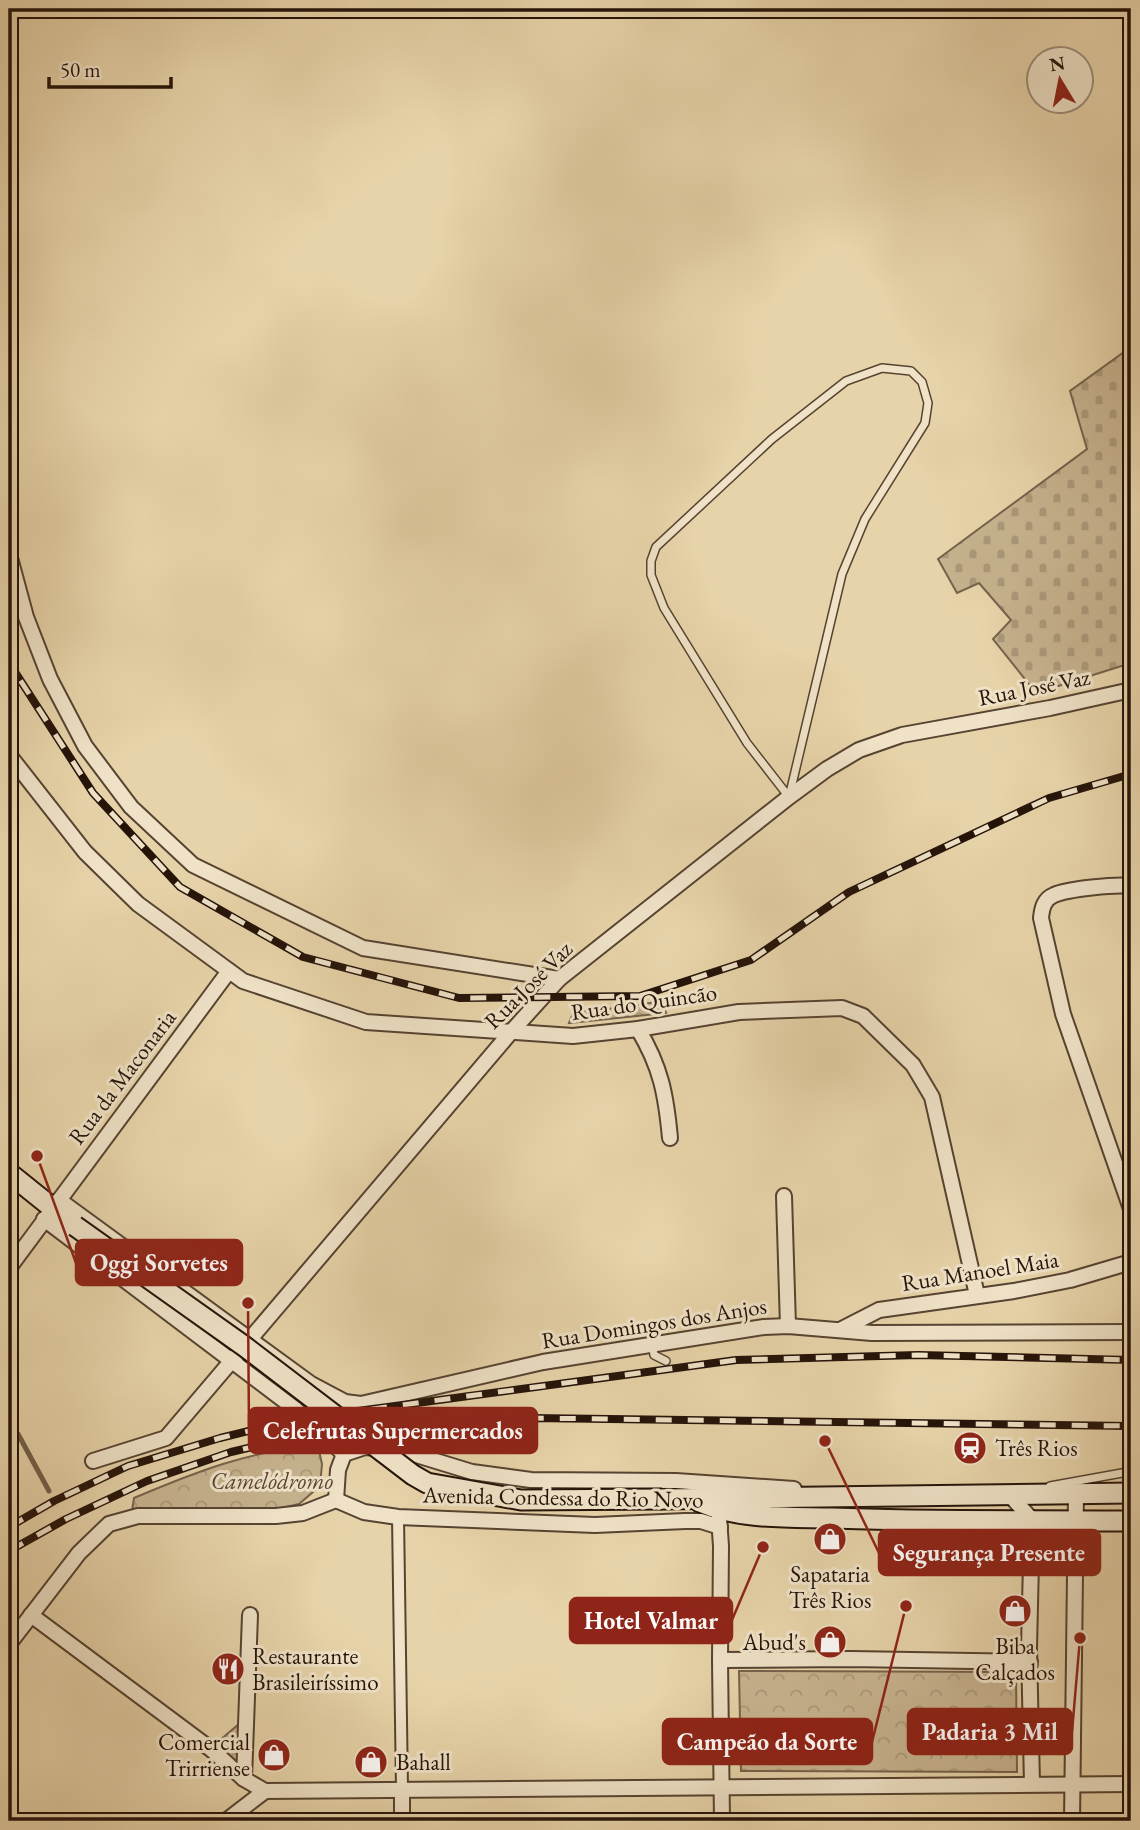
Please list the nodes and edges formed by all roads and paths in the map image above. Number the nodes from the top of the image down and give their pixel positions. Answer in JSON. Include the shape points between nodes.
{"nodes":[{"id":1,"x":9,"y":554,"type":"edge"},
{"id":2,"x":1131,"y":690,"type":"edge"},
{"id":3,"x":9,"y":755,"type":"edge"},
{"id":4,"x":789,"y":797,"type":"junction"},
{"id":5,"x":1131,"y":886,"type":"edge"},
{"id":6,"x":229,"y":971,"type":"junction"},
{"id":7,"x":559,"y":979,"type":"junction"},
{"id":8,"x":638,"y":1029,"type":"junction"},
{"id":9,"x":511,"y":1032,"type":"junction"},
{"id":10,"x":670,"y":1138,"type":"dead end"},
{"id":11,"x":9,"y":1173,"type":"edge"},
{"id":12,"x":784,"y":1196,"type":"dead end"},
{"id":13,"x":52,"y":1209,"type":"junction"},
{"id":14,"x":1131,"y":1209,"type":"edge"},
{"id":15,"x":1131,"y":1262,"type":"edge"},
{"id":16,"x":9,"y":1268,"type":"edge"},
{"id":17,"x":977,"y":1295,"type":"junction"},
{"id":18,"x":788,"y":1326,"type":"junction"},
{"id":19,"x":838,"y":1331,"type":"junction"},
{"id":20,"x":1131,"y":1332,"type":"edge"},
{"id":21,"x":250,"y":1338,"type":"junction"},
{"id":22,"x":652,"y":1343,"type":"junction"},
{"id":23,"x":666,"y":1361,"type":"dead end"},
{"id":24,"x":231,"y":1362,"type":"junction"},
{"id":25,"x":361,"y":1404,"type":"junction"},
{"id":26,"x":344,"y":1454,"type":"junction"},
{"id":27,"x":93,"y":1461,"type":"dead end"},
{"id":28,"x":1122,"y":1473,"type":"dead end"},
{"id":29,"x":1076,"y":1493,"type":"junction"},
{"id":30,"x":1131,"y":1493,"type":"edge"},
{"id":31,"x":867,"y":1494,"type":"junction"},
{"id":32,"x":1007,"y":1494,"type":"junction"},
{"id":33,"x":692,"y":1499,"type":"junction"},
{"id":34,"x":337,"y":1500,"type":"junction"},
{"id":35,"x":398,"y":1517,"type":"junction"},
{"id":36,"x":718,"y":1518,"type":"junction"},
{"id":37,"x":1032,"y":1520,"type":"junction"},
{"id":38,"x":1076,"y":1520,"type":"junction"},
{"id":39,"x":1131,"y":1521,"type":"edge"},
{"id":40,"x":31,"y":1615,"type":"junction"},
{"id":41,"x":250,"y":1615,"type":"dead end"},
{"id":42,"x":9,"y":1644,"type":"edge"},
{"id":43,"x":720,"y":1660,"type":"junction"},
{"id":44,"x":1030,"y":1662,"type":"junction"},
{"id":45,"x":244,"y":1779,"type":"junction"},
{"id":46,"x":1032,"y":1784,"type":"junction"},
{"id":47,"x":1072,"y":1784,"type":"junction"},
{"id":48,"x":1131,"y":1784,"type":"edge"},
{"id":49,"x":722,"y":1786,"type":"junction"},
{"id":50,"x":402,"y":1789,"type":"junction"},
{"id":51,"x":265,"y":1791,"type":"junction"},
{"id":52,"x":226,"y":1821,"type":"edge"},
{"id":53,"x":402,"y":1821,"type":"edge"},
{"id":54,"x":722,"y":1821,"type":"edge"},
{"id":55,"x":1072,"y":1821,"type":"edge"}],
"edges":[{"from":1,"to":7,"type":"street","via":[[30,629],[85,746],[131,807],[193,865],[363,948]]},
{"from":2,"to":4,"type":"street","name":"Rua José Vaz","via":[[902,734],[859,750]]},
{"from":3,"to":6,"type":"street","name":"Rua do Quincão","via":[[85,852],[138,904]]},
{"from":4,"to":4,"type":"lane","via":[[842,574],[865,519],[925,423],[928,403],[922,382],[911,371],[882,368],[846,381],[772,439],[656,547],[651,561],[651,575],[664,608],[747,743]]},
{"from":4,"to":7,"type":"street","name":"Rua José Vaz"},
{"from":5,"to":14,"type":"street","via":[[1116,884],[1053,895],[1043,904],[1041,918],[1063,1014]]},
{"from":6,"to":9,"type":"street","name":"Rua do Quincão","via":[[243,981],[366,1022]]},
{"from":6,"to":13,"type":"street","name":"Rua da Maconaria"},
{"from":7,"to":9,"type":"street","name":"Rua José Vaz"},
{"from":8,"to":9,"type":"street","name":"Rua do Quincão","via":[[573,1036]]},
{"from":8,"to":10,"type":"street","via":[[659,1070]]},
{"from":8,"to":17,"type":"street","name":"Rua do Quincão","via":[[739,1012],[842,1008],[863,1016],[913,1065],[932,1097]]},
{"from":9,"to":21,"type":"street","name":"Rua José Vaz"},
{"from":11,"to":13,"type":"main road"},
{"from":12,"to":18,"type":"street"},
{"from":13,"to":16,"type":"street","name":"Rua da Maconaria"},
{"from":13,"to":21,"type":"street"},
{"from":13,"to":24,"type":"street"},
{"from":13,"to":33,"type":"main road","bridge":true,"via":[[427,1483],[521,1500]]},
{"from":15,"to":17,"type":"street","name":"Rua Manoel Maia","via":[[1070,1280]]},
{"from":17,"to":19,"type":"street","name":"Rua Manoel Maia","via":[[879,1310]]},
{"from":18,"to":19,"type":"street","name":"Rua Domingos dos Anjos"},
{"from":18,"to":22,"type":"street","name":"Rua Domingos dos Anjos"},
{"from":19,"to":20,"type":"street","name":"Rua Domingos dos Anjos"},
{"from":21,"to":24,"type":"street","name":"Rua José Vaz"},
{"from":21,"to":25,"type":"street","via":[[311,1384],[345,1402]]},
{"from":22,"to":23,"type":"lane","via":[[654,1355]]},
{"from":22,"to":25,"type":"street","name":"Rua Domingos dos Anjos","via":[[543,1362]]},
{"from":24,"to":26,"type":"street","via":[[295,1408]]},
{"from":24,"to":27,"type":"street","name":"Rua José Vaz","via":[[166,1438]]},
{"from":25,"to":26,"type":"street"},
{"from":26,"to":31,"type":"street","name":"Avenida Condessa do Rio Novo","via":[[365,1447],[400,1450],[472,1472],[531,1479],[676,1481]]},
{"from":26,"to":34,"type":"street","via":[[338,1470]]},
{"from":28,"to":32,"type":"lane"},
{"from":29,"to":30,"type":"main road","name":"Avenida Condessa do Rio Novo"},
{"from":29,"to":32,"type":"main road","name":"Avenida Condessa do Rio Novo"},
{"from":29,"to":38,"type":"street"},
{"from":31,"to":32,"type":"main road","name":"Avenida Condessa do Rio Novo"},
{"from":31,"to":33,"type":"main road","name":"Avenida Condessa do Rio Novo"},
{"from":32,"to":37,"type":"street"},
{"from":33,"to":36,"type":"main road","name":"Avenida Condessa do Rio Novo"},
{"from":34,"to":35,"type":"street","name":"Avenida Condessa do Rio Novo","via":[[364,1512]]},
{"from":34,"to":40,"type":"street","via":[[303,1513],[276,1516],[138,1516],[109,1524],[79,1553]]},
{"from":35,"to":36,"type":"street","name":"Avenida Condessa do Rio Novo","via":[[595,1525]]},
{"from":35,"to":50,"type":"street"},
{"from":36,"to":37,"type":"main road","name":"Avenida Condessa do Rio Novo"},
{"from":36,"to":43,"type":"street"},
{"from":37,"to":38,"type":"main road","name":"Avenida Condessa do Rio Novo"},
{"from":37,"to":44,"type":"street"},
{"from":38,"to":39,"type":"main road","name":"Avenida Condessa do Rio Novo"},
{"from":38,"to":47,"type":"street"},
{"from":40,"to":42,"type":"street"},
{"from":40,"to":45,"type":"street"},
{"from":41,"to":45,"type":"street"},
{"from":43,"to":44,"type":"street"},
{"from":43,"to":49,"type":"street"},
{"from":44,"to":46,"type":"street"},
{"from":45,"to":51,"type":"street"},
{"from":46,"to":47,"type":"street"},
{"from":46,"to":49,"type":"street"},
{"from":47,"to":48,"type":"street"},
{"from":47,"to":55,"type":"street"},
{"from":49,"to":50,"type":"street"},
{"from":49,"to":54,"type":"street"},
{"from":50,"to":51,"type":"street"},
{"from":50,"to":53,"type":"street"},
{"from":51,"to":52,"type":"street"}]}
